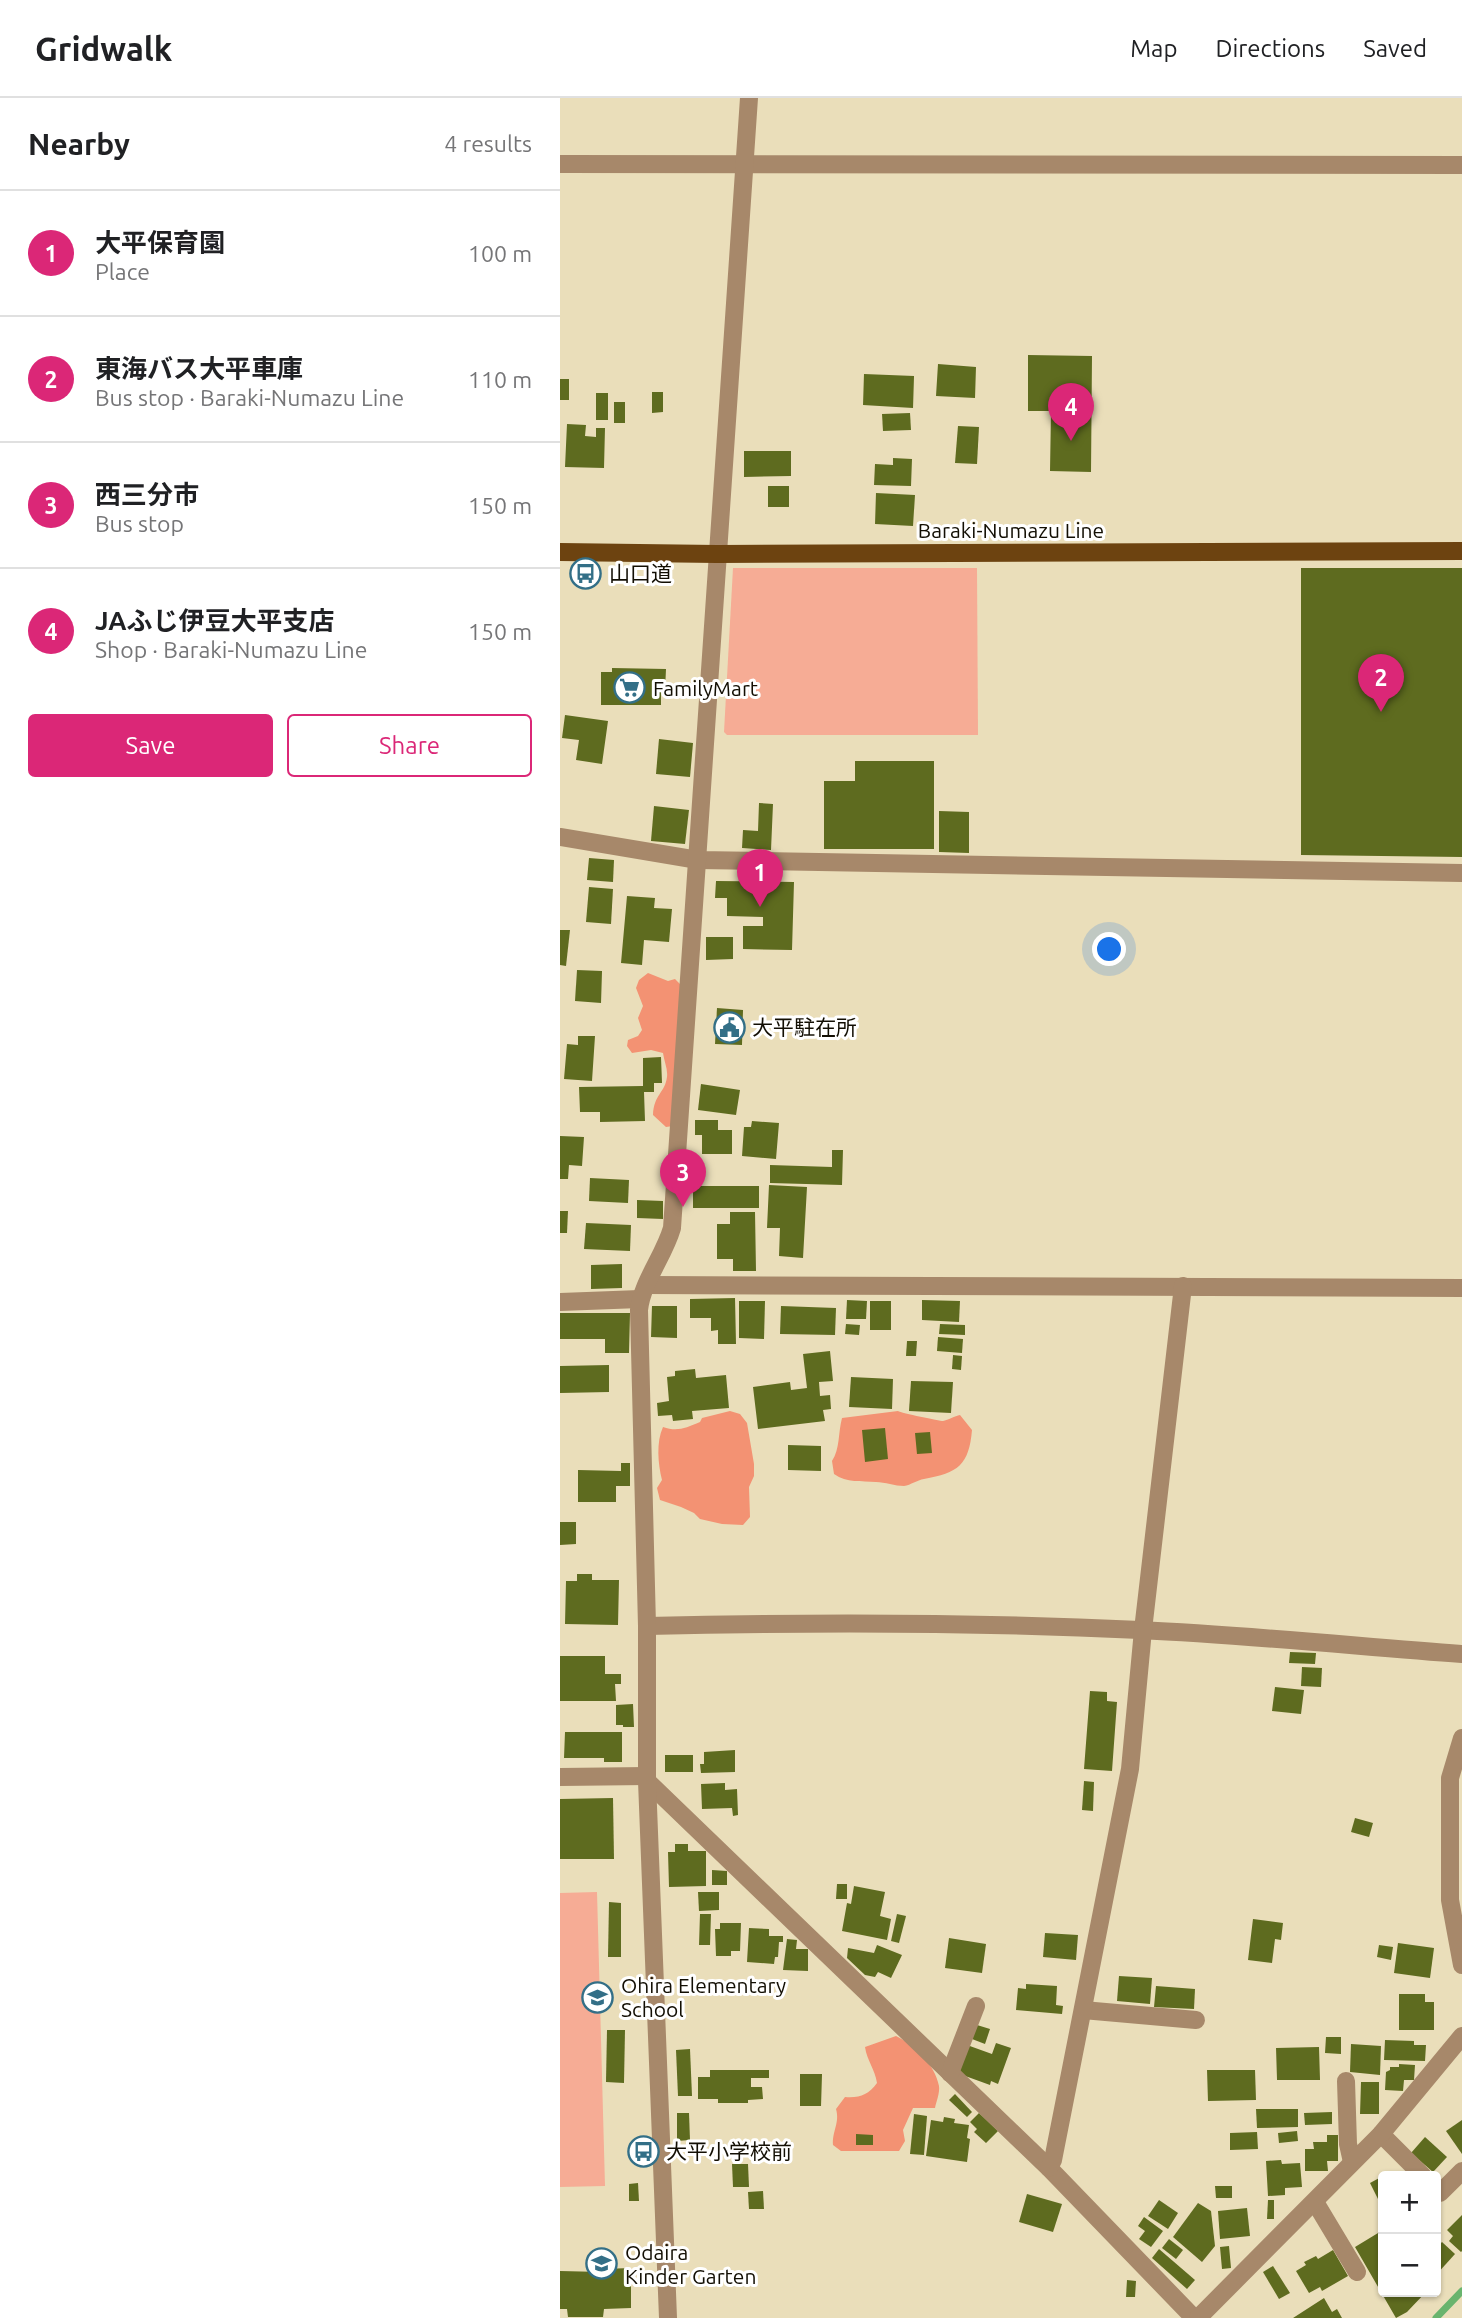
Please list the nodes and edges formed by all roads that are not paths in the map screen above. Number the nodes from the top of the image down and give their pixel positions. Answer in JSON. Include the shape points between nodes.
{"nodes":[{"id":1,"x":749,"y":98,"type":"edge"},
{"id":2,"x":560,"y":164,"type":"edge"},
{"id":3,"x":744,"y":165,"type":"junction"},
{"id":4,"x":1462,"y":165,"type":"edge"},
{"id":5,"x":1462,"y":551,"type":"edge"},
{"id":6,"x":560,"y":552,"type":"edge"},
{"id":7,"x":717,"y":554,"type":"junction"},
{"id":8,"x":560,"y":837,"type":"edge"},
{"id":9,"x":698,"y":860,"type":"junction"},
{"id":10,"x":1462,"y":873,"type":"edge"},
{"id":11,"x":1183,"y":1286,"type":"junction"},
{"id":12,"x":1462,"y":1288,"type":"edge"},
{"id":13,"x":644,"y":1292,"type":"junction"},
{"id":14,"x":560,"y":1302,"type":"edge"},
{"id":15,"x":647,"y":1626,"type":"junction"},
{"id":16,"x":1143,"y":1630,"type":"junction"},
{"id":17,"x":1462,"y":1654,"type":"edge"},
{"id":18,"x":1462,"y":1738,"type":"edge"},
{"id":19,"x":560,"y":1777,"type":"edge"},
{"id":20,"x":647,"y":1779,"type":"junction"},
{"id":21,"x":1462,"y":1965,"type":"edge"},
{"id":22,"x":976,"y":2007,"type":"dead end"},
{"id":23,"x":1083,"y":2010,"type":"junction"},
{"id":24,"x":1196,"y":2020,"type":"dead end"},
{"id":25,"x":1462,"y":2036,"type":"edge"},
{"id":26,"x":950,"y":2073,"type":"junction"},
{"id":27,"x":1346,"y":2081,"type":"dead end"},
{"id":28,"x":1381,"y":2134,"type":"junction"},
{"id":29,"x":1352,"y":2162,"type":"junction"},
{"id":30,"x":1049,"y":2168,"type":"junction"},
{"id":31,"x":1418,"y":2171,"type":"edge"},
{"id":32,"x":1462,"y":2171,"type":"edge"},
{"id":33,"x":1441,"y":2192,"type":"edge"},
{"id":34,"x":1315,"y":2202,"type":"junction"},
{"id":35,"x":1357,"y":2272,"type":"dead end"},
{"id":36,"x":668,"y":2318,"type":"edge"},
{"id":37,"x":1196,"y":2318,"type":"edge"}],
"edges":[{"from":1,"to":3,"type":"street"},
{"from":2,"to":3,"type":"street"},
{"from":3,"to":4,"type":"street"},
{"from":3,"to":7,"type":"street"},
{"from":5,"to":7,"type":"main road","name":"Baraki-Numazu Line"},
{"from":6,"to":7,"type":"main road","name":"Baraki-Numazu Line"},
{"from":7,"to":9,"type":"street"},
{"from":8,"to":9,"type":"street"},
{"from":9,"to":10,"type":"street"},
{"from":9,"to":13,"type":"street","via":[[672,1228]]},
{"from":11,"to":12,"type":"street"},
{"from":11,"to":13,"type":"street"},
{"from":11,"to":16,"type":"street"},
{"from":13,"to":14,"type":"street"},
{"from":13,"to":15,"type":"street"},
{"from":15,"to":16,"type":"street","via":[[868,1622]]},
{"from":15,"to":20,"type":"street"},
{"from":16,"to":17,"type":"street"},
{"from":16,"to":23,"type":"street","via":[[1130,1769]]},
{"from":18,"to":21,"type":"street","via":[[1450,1778],[1450,1900]]},
{"from":19,"to":20,"type":"street"},
{"from":20,"to":26,"type":"street"},
{"from":20,"to":36,"type":"street"},
{"from":22,"to":26,"type":"street"},
{"from":23,"to":24,"type":"street"},
{"from":23,"to":30,"type":"street"},
{"from":25,"to":28,"type":"street"},
{"from":26,"to":30,"type":"street"},
{"from":27,"to":29,"type":"street"},
{"from":28,"to":29,"type":"street"},
{"from":28,"to":31,"type":"street"},
{"from":29,"to":34,"type":"street"},
{"from":30,"to":37,"type":"street"},
{"from":32,"to":33,"type":"street"},
{"from":34,"to":35,"type":"street"},
{"from":34,"to":37,"type":"street"}]}
